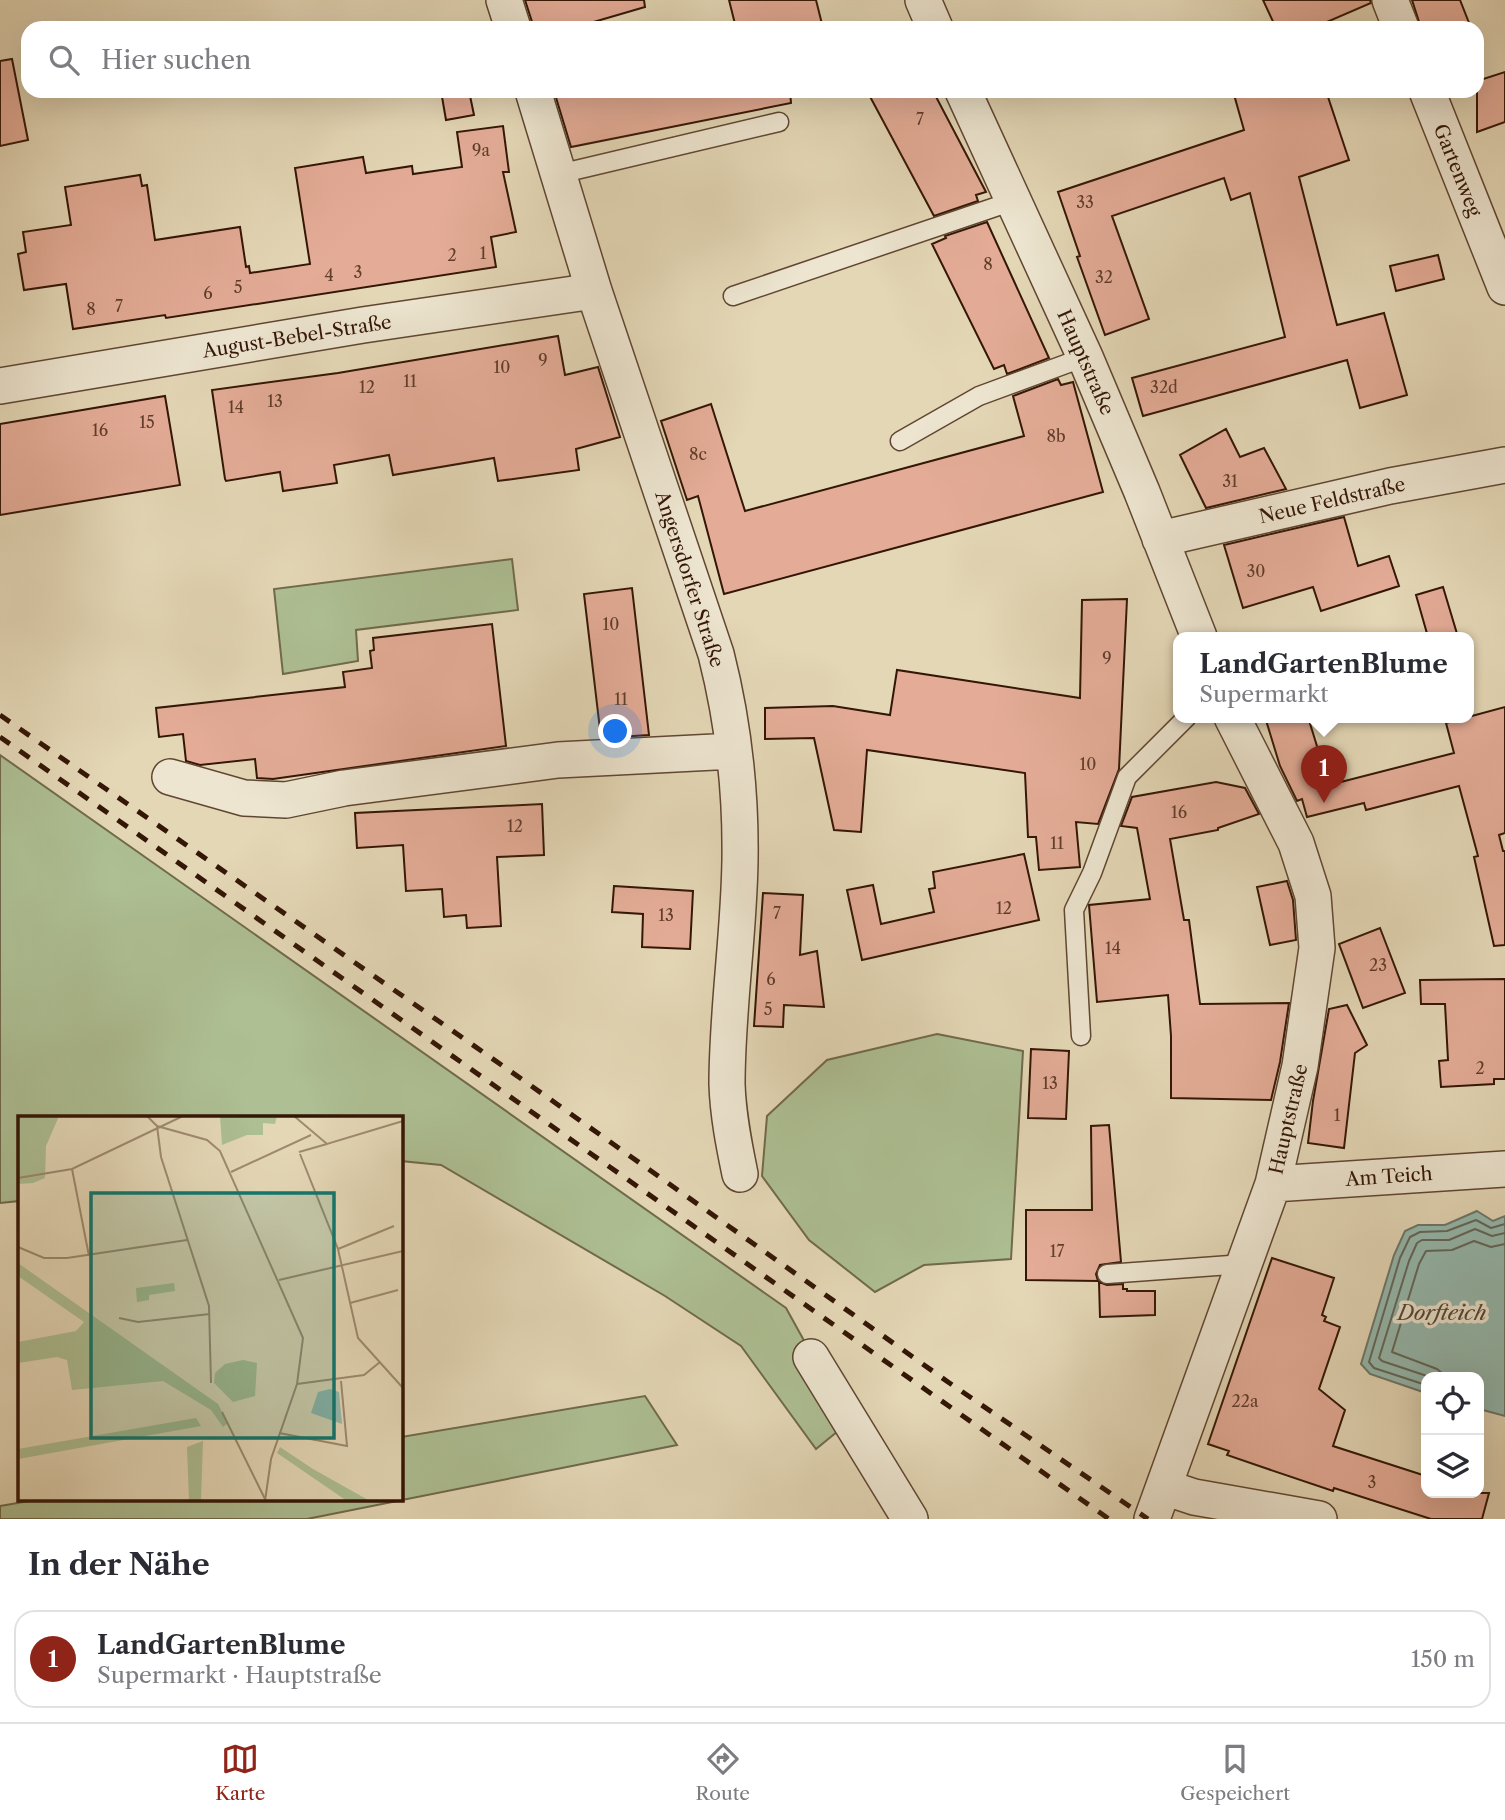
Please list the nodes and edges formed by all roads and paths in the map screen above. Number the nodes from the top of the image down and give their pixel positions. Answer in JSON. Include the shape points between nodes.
{"nodes":[{"id":1,"x":504,"y":0,"type":"edge"},
{"id":2,"x":923,"y":0,"type":"edge"},
{"id":3,"x":1390,"y":0,"type":"edge"},
{"id":4,"x":511,"y":21,"type":"edge"},
{"id":5,"x":932,"y":21,"type":"edge"},
{"id":6,"x":1398,"y":21,"type":"edge"},
{"id":7,"x":535,"y":98,"type":"edge"},
{"id":8,"x":967,"y":98,"type":"edge"},
{"id":9,"x":1430,"y":98,"type":"edge"},
{"id":10,"x":779,"y":122,"type":"dead end"},
{"id":11,"x":559,"y":174,"type":"junction"},
{"id":12,"x":1013,"y":201,"type":"junction"},
{"id":13,"x":1505,"y":287,"type":"edge"},
{"id":14,"x":594,"y":291,"type":"junction"},
{"id":15,"x":733,"y":296,"type":"dead end"},
{"id":16,"x":1085,"y":357,"type":"junction"},
{"id":17,"x":0,"y":386,"type":"edge"},
{"id":18,"x":900,"y":441,"type":"dead end"},
{"id":19,"x":1505,"y":465,"type":"edge"},
{"id":20,"x":1160,"y":539,"type":"junction"},
{"id":21,"x":1197,"y":632,"type":"edge"},
{"id":22,"x":1180,"y":723,"type":"edge"},
{"id":23,"x":1235,"y":723,"type":"edge"},
{"id":24,"x":734,"y":751,"type":"junction"},
{"id":25,"x":170,"y":776,"type":"dead end"},
{"id":26,"x":1081,"y":1036,"type":"dead end"},
{"id":27,"x":1505,"y":1169,"type":"edge"},
{"id":28,"x":740,"y":1174,"type":"dead end"},
{"id":29,"x":1273,"y":1184,"type":"junction"},
{"id":30,"x":1244,"y":1264,"type":"junction"},
{"id":31,"x":1107,"y":1274,"type":"dead end"},
{"id":32,"x":811,"y":1357,"type":"dead end"},
{"id":33,"x":1164,"y":1487,"type":"junction"},
{"id":34,"x":909,"y":1519,"type":"edge"},
{"id":35,"x":1153,"y":1519,"type":"edge"},
{"id":36,"x":1319,"y":1519,"type":"edge"}],
"edges":[{"from":1,"to":4,"type":"street"},
{"from":2,"to":5,"type":"street"},
{"from":3,"to":6,"type":"street"},
{"from":7,"to":11,"type":"street","name":"Angersdorfer Straße"},
{"from":8,"to":12,"type":"street","name":"Hauptstraße"},
{"from":9,"to":13,"type":"street","name":"Gartenweg"},
{"from":10,"to":11,"type":"lane"},
{"from":11,"to":14,"type":"street","name":"Angersdorfer Straße"},
{"from":12,"to":15,"type":"lane"},
{"from":12,"to":16,"type":"street","name":"Hauptstraße"},
{"from":14,"to":17,"type":"street","name":"August-Bebel-Straße"},
{"from":14,"to":24,"type":"street","name":"Angersdorfer Straße","via":[[716,653]]},
{"from":16,"to":18,"type":"lane","via":[[979,396]]},
{"from":16,"to":20,"type":"street","name":"Hauptstraße"},
{"from":19,"to":20,"type":"street","name":"Neue Feldstraße","via":[[1390,486]]},
{"from":20,"to":21,"type":"street","name":"Hauptstraße"},
{"from":22,"to":26,"type":"lane","via":[[1127,776],[1074,910]]},
{"from":23,"to":29,"type":"street","name":"Hauptstraße","via":[[1296,843],[1313,896],[1317,948],[1300,1066]]},
{"from":24,"to":25,"type":"street","via":[[558,760],[286,800],[244,798]]},
{"from":24,"to":28,"type":"street","name":"Angersdorfer Straße","via":[[740,859],[727,1085]]},
{"from":27,"to":29,"type":"street","name":"Am Teich"},
{"from":29,"to":30,"type":"street","name":"Hauptstraße"},
{"from":30,"to":31,"type":"lane"},
{"from":30,"to":33,"type":"street","name":"Hauptstraße"},
{"from":32,"to":34,"type":"street"},
{"from":33,"to":35,"type":"street","name":"Hauptstraße"},
{"from":33,"to":36,"type":"street","via":[[1195,1497]]}]}
